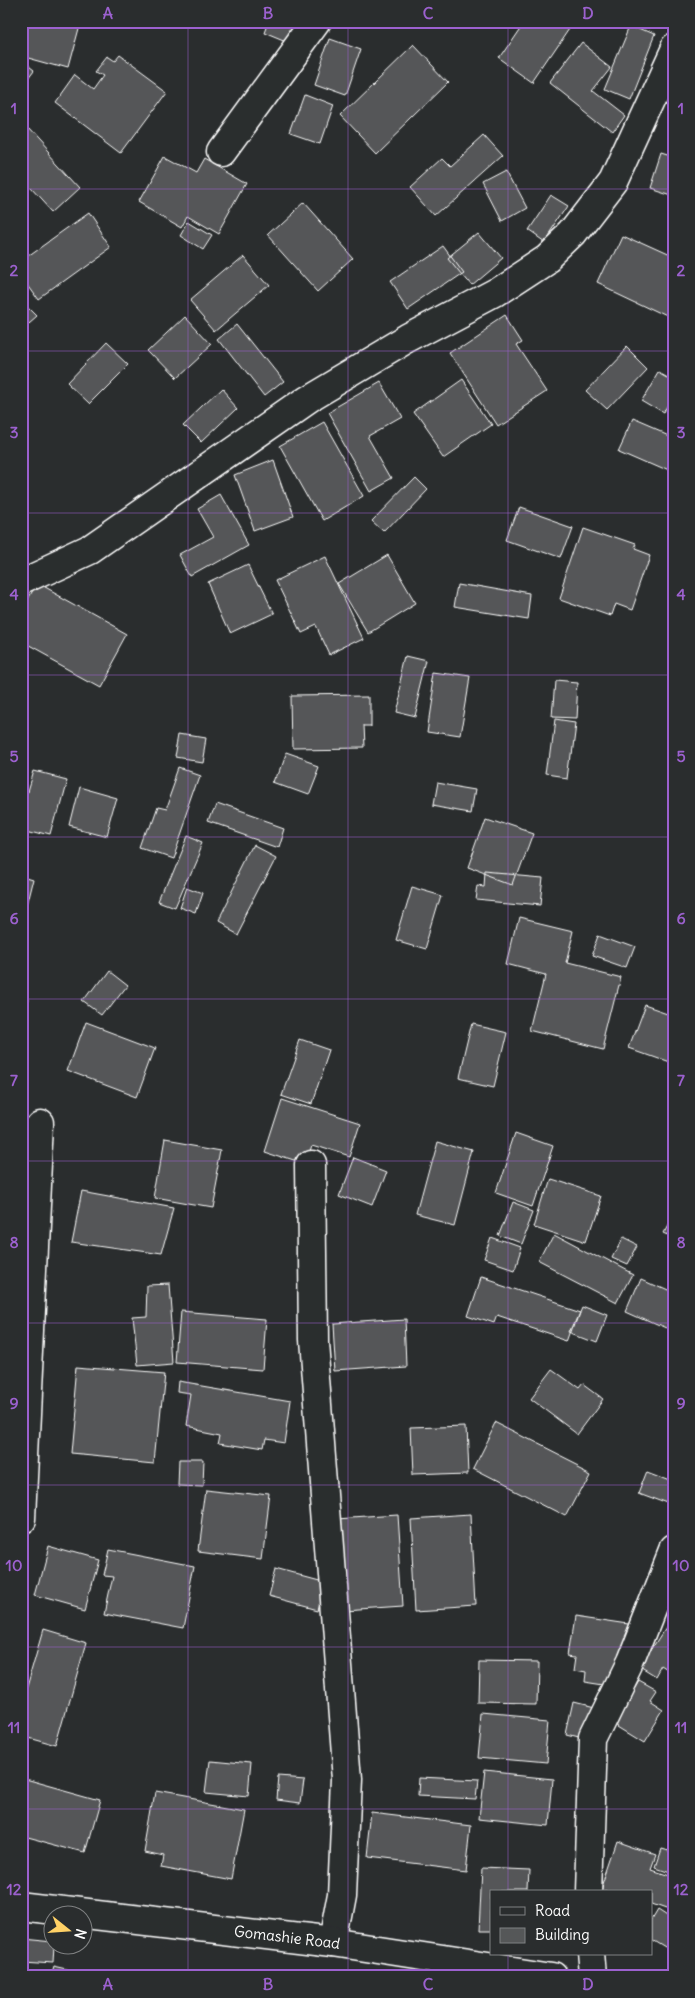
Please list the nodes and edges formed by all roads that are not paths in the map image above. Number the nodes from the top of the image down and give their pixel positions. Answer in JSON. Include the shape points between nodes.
{"nodes":[{"id":1,"x":317,"y":21,"type":"edge"},
{"id":2,"x":674,"y":50,"type":"edge"},
{"id":3,"x":221,"y":152,"type":"dead end"},
{"id":4,"x":21,"y":582,"type":"edge"},
{"id":5,"x":40,"y":1122,"type":"dead end"},
{"id":6,"x":311,"y":1165,"type":"dead end"},
{"id":7,"x":21,"y":1518,"type":"edge"},
{"id":8,"x":674,"y":1551,"type":"edge"},
{"id":9,"x":588,"y":1890,"type":"edge"},
{"id":10,"x":21,"y":1906,"type":"edge"},
{"id":11,"x":333,"y":1943,"type":"junction"},
{"id":12,"x":590,"y":1956,"type":"edge"},
{"id":13,"x":551,"y":1977,"type":"edge"},
{"id":14,"x":592,"y":1977,"type":"edge"}],
"edges":[{"from":1,"to":3,"type":"street"},
{"from":2,"to":4,"type":"street","via":[[614,182],[573,234],[547,260],[307,399],[90,550]]},
{"from":5,"to":7,"type":"street"},
{"from":6,"to":11,"type":"street","via":[[313,1340],[347,1780],[342,1895]]},
{"from":8,"to":9,"type":"street","via":[[630,1663],[593,1739]]},
{"from":10,"to":11,"type":"street","name":"Gomashie Road"},
{"from":11,"to":13,"type":"street","name":"Gomashie Road"},
{"from":12,"to":14,"type":"street"}]}
